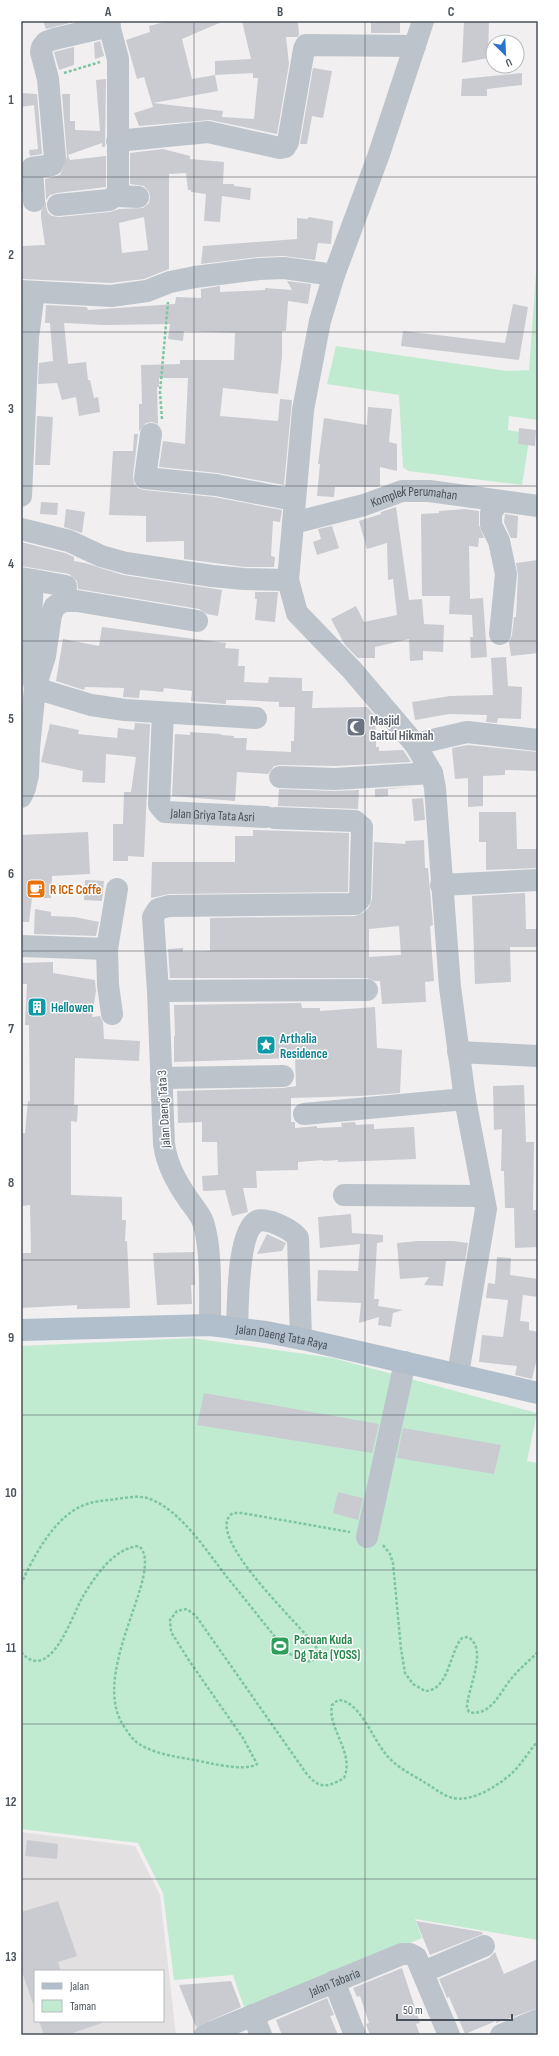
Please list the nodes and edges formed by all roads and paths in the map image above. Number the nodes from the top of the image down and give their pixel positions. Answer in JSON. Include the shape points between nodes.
{"nodes":[{"id":1,"x":423,"y":21,"type":"edge"},
{"id":2,"x":109,"y":24,"type":"edge"},
{"id":3,"x":414,"y":46,"type":"junction"},
{"id":4,"x":118,"y":60,"type":"junction"},
{"id":5,"x":48,"y":79,"type":"junction"},
{"id":6,"x":117,"y":142,"type":"junction"},
{"id":7,"x":34,"y":201,"type":"dead end"},
{"id":8,"x":58,"y":205,"type":"dead end"},
{"id":9,"x":334,"y":275,"type":"junction"},
{"id":10,"x":170,"y":282,"type":"junction"},
{"id":11,"x":28,"y":292,"type":"edge"},
{"id":12,"x":157,"y":427,"type":"joint"},
{"id":13,"x":21,"y":496,"type":"edge"},
{"id":14,"x":294,"y":500,"type":"junction"},
{"id":15,"x":499,"y":501,"type":"junction"},
{"id":16,"x":538,"y":506,"type":"edge"},
{"id":17,"x":293,"y":523,"type":"junction"},
{"id":18,"x":21,"y":529,"type":"edge"},
{"id":19,"x":27,"y":579,"type":"edge"},
{"id":20,"x":288,"y":580,"type":"junction"},
{"id":21,"x":64,"y":601,"type":"junction"},
{"id":22,"x":197,"y":621,"type":"dead end"},
{"id":23,"x":500,"y":634,"type":"dead end"},
{"id":24,"x":26,"y":664,"type":"edge"},
{"id":25,"x":36,"y":688,"type":"junction"},
{"id":26,"x":163,"y":713,"type":"junction"},
{"id":27,"x":256,"y":718,"type":"dead end"},
{"id":28,"x":538,"y":740,"type":"edge"},
{"id":29,"x":415,"y":744,"type":"junction"},
{"id":30,"x":432,"y":773,"type":"junction"},
{"id":31,"x":280,"y":777,"type":"dead end"},
{"id":32,"x":21,"y":797,"type":"edge"},
{"id":33,"x":538,"y":880,"type":"edge"},
{"id":34,"x":441,"y":885,"type":"junction"},
{"id":35,"x":117,"y":889,"type":"dead end"},
{"id":36,"x":158,"y":908,"type":"joint"},
{"id":37,"x":21,"y":946,"type":"edge"},
{"id":38,"x":107,"y":949,"type":"junction"},
{"id":39,"x":367,"y":990,"type":"dead end"},
{"id":40,"x":158,"y":991,"type":"junction"},
{"id":41,"x":112,"y":1014,"type":"dead end"},
{"id":42,"x":458,"y":1052,"type":"junction"},
{"id":43,"x":538,"y":1056,"type":"edge"},
{"id":44,"x":283,"y":1076,"type":"dead end"},
{"id":45,"x":161,"y":1078,"type":"junction"},
{"id":46,"x":465,"y":1099,"type":"junction"},
{"id":47,"x":304,"y":1114,"type":"dead end"},
{"id":48,"x":344,"y":1195,"type":"dead end"},
{"id":49,"x":483,"y":1196,"type":"junction"},
{"id":50,"x":210,"y":1325,"type":"junction"},
{"id":51,"x":236,"y":1329,"type":"junction"},
{"id":52,"x":21,"y":1330,"type":"edge"},
{"id":53,"x":301,"y":1339,"type":"junction"},
{"id":54,"x":405,"y":1362,"type":"junction"},
{"id":55,"x":458,"y":1374,"type":"junction"},
{"id":56,"x":538,"y":1393,"type":"edge"},
{"id":57,"x":367,"y":1537,"type":"junction"},
{"id":58,"x":21,"y":1584,"type":"edge"},
{"id":59,"x":21,"y":1652,"type":"edge"},
{"id":60,"x":538,"y":1652,"type":"edge"},
{"id":61,"x":538,"y":1741,"type":"edge"},
{"id":62,"x":484,"y":1946,"type":"dead end"},
{"id":63,"x":419,"y":1964,"type":"junction"},
{"id":64,"x":334,"y":1981,"type":"junction"},
{"id":65,"x":253,"y":2015,"type":"junction"},
{"id":66,"x":538,"y":2020,"type":"edge"},
{"id":67,"x":205,"y":2035,"type":"edge"},
{"id":68,"x":261,"y":2035,"type":"edge"},
{"id":69,"x":355,"y":2035,"type":"edge"},
{"id":70,"x":449,"y":2035,"type":"edge"},
{"id":71,"x":501,"y":2035,"type":"edge"}],
"edges":[{"from":1,"to":3,"type":"street"},
{"from":2,"to":4,"type":"street"},
{"from":2,"to":5,"type":"street","via":[[46,42],[41,52]]},
{"from":3,"to":6,"type":"street","via":[[306,45],[285,147],[208,132]]},
{"from":3,"to":9,"type":"street","via":[[378,156]]},
{"from":4,"to":5,"type":"path","via":[[93,64]]},
{"from":4,"to":6,"type":"street"},
{"from":5,"to":7,"type":"street","via":[[55,158],[52,165],[32,168]]},
{"from":6,"to":8,"type":"street","via":[[128,196]]},
{"from":9,"to":10,"type":"street","via":[[292,269],[259,269],[195,276]]},
{"from":9,"to":14,"type":"street","via":[[320,321],[303,410]]},
{"from":10,"to":11,"type":"street","via":[[147,291],[111,296]]},
{"from":10,"to":12,"type":"path"},
{"from":11,"to":13,"type":"street"},
{"from":12,"to":14,"type":"street","via":[[145,478],[216,485]]},
{"from":14,"to":17,"type":"street"},
{"from":15,"to":16,"type":"street","name":"Komplek Perumahan"},
{"from":15,"to":17,"type":"street","name":"Komplek Perumahan","via":[[429,491],[402,491],[364,505]]},
{"from":15,"to":23,"type":"street","via":[[491,513],[491,525],[503,556],[506,574]]},
{"from":17,"to":20,"type":"street"},
{"from":18,"to":20,"type":"street","via":[[69,541],[101,556],[126,563],[212,576]]},
{"from":19,"to":21,"type":"street","via":[[66,586]]},
{"from":19,"to":24,"type":"street","via":[[29,656]]},
{"from":20,"to":29,"type":"street","via":[[297,613],[352,670]]},
{"from":21,"to":22,"type":"street"},
{"from":21,"to":25,"type":"street","via":[[55,606],[50,615],[45,656]]},
{"from":24,"to":25,"type":"street"},
{"from":25,"to":26,"type":"street","via":[[91,705]]},
{"from":25,"to":32,"type":"street","via":[[28,748],[28,775]]},
{"from":26,"to":27,"type":"street"},
{"from":26,"to":36,"type":"street","name":"Jalan Griya Tata Asri","via":[[159,805],[165,812],[355,821],[362,828],[360,899],[355,904]]},
{"from":28,"to":29,"type":"street","via":[[467,732]]},
{"from":29,"to":30,"type":"street"},
{"from":30,"to":31,"type":"street","via":[[335,779]]},
{"from":30,"to":34,"type":"street"},
{"from":33,"to":34,"type":"street"},
{"from":34,"to":42,"type":"street"},
{"from":35,"to":38,"type":"street"},
{"from":36,"to":40,"type":"street","name":"Jalan Daeng Tata 3","via":[[154,917]]},
{"from":37,"to":38,"type":"street"},
{"from":38,"to":41,"type":"street"},
{"from":39,"to":40,"type":"street"},
{"from":40,"to":45,"type":"street","name":"Jalan Daeng Tata 3"},
{"from":42,"to":43,"type":"street"},
{"from":42,"to":46,"type":"street"},
{"from":44,"to":45,"type":"street"},
{"from":45,"to":50,"type":"street","name":"Jalan Daeng Tata 3","via":[[167,1161],[202,1220],[205,1231]]},
{"from":46,"to":47,"type":"street"},
{"from":46,"to":49,"type":"street"},
{"from":48,"to":49,"type":"street"},
{"from":49,"to":55,"type":"street","via":[[485,1221]]},
{"from":50,"to":51,"type":"main road","name":"Jalan Daeng Tata Raya"},
{"from":50,"to":52,"type":"main road","name":"Jalan Daeng Tata Raya"},
{"from":51,"to":53,"type":"main road","name":"Jalan Daeng Tata Raya"},
{"from":51,"to":53,"type":"street","via":[[240,1265],[246,1239],[249,1228],[257,1221],[263,1220],[298,1238]]},
{"from":53,"to":54,"type":"main road","name":"Jalan Daeng Tata Raya"},
{"from":54,"to":55,"type":"main road","name":"Jalan Daeng Tata Raya"},
{"from":54,"to":57,"type":"street"},
{"from":55,"to":56,"type":"main road","name":"Jalan Daeng Tata Raya"},
{"from":57,"to":58,"type":"path","via":[[242,1513],[233,1513],[229,1517],[227,1532],[235,1552],[316,1647],[318,1656],[309,1661],[298,1661],[285,1649],[192,1533],[171,1512],[149,1499],[135,1497],[96,1502],[72,1512],[41,1548]]},
{"from":57,"to":60,"type":"path","via":[[386,1547],[390,1554],[395,1574],[403,1662],[409,1680],[417,1688],[425,1691],[437,1687],[459,1642],[462,1638],[468,1637],[475,1643],[478,1657],[467,1708],[469,1712],[480,1712],[490,1707],[513,1676]]},
{"from":59,"to":61,"type":"path","via":[[32,1660],[41,1660],[51,1654],[61,1642],[94,1580],[119,1552],[130,1546],[139,1546],[144,1551],[143,1581],[118,1658],[114,1694],[121,1721],[140,1744],[181,1758],[216,1764],[245,1767],[258,1764],[244,1738],[175,1639],[170,1620],[173,1613],[184,1609],[190,1610],[199,1620],[303,1768],[318,1785],[332,1784],[344,1778],[346,1774],[345,1755],[332,1712],[332,1704],[338,1700],[347,1701],[352,1705],[384,1753],[393,1762],[453,1798],[473,1796],[492,1788],[512,1773]]},
{"from":62,"to":63,"type":"street"},
{"from":63,"to":64,"type":"street","name":"Jalan Tabaria","via":[[410,1954],[402,1954]]},
{"from":63,"to":70,"type":"street"},
{"from":64,"to":65,"type":"street","name":"Jalan Tabaria"},
{"from":64,"to":69,"type":"street"},
{"from":65,"to":67,"type":"street","name":"Jalan Tabaria"},
{"from":65,"to":68,"type":"street"},
{"from":66,"to":71,"type":"street"}]}
